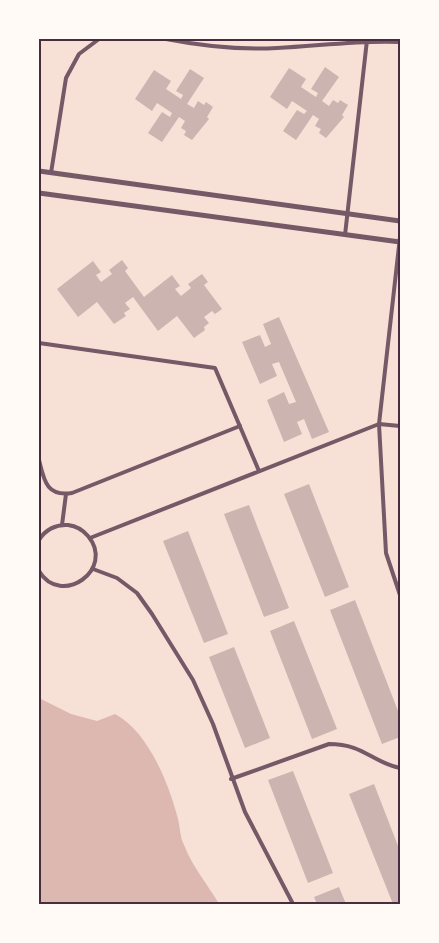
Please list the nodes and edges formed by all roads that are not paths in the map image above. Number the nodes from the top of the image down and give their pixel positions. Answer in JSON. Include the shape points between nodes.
{"nodes":[{"id":1,"x":98,"y":39,"type":"edge"},
{"id":2,"x":166,"y":39,"type":"edge"},
{"id":3,"x":367,"y":40,"type":"junction"},
{"id":4,"x":400,"y":42,"type":"edge"},
{"id":5,"x":39,"y":171,"type":"edge"},
{"id":6,"x":51,"y":173,"type":"junction"},
{"id":7,"x":39,"y":193,"type":"edge"},
{"id":8,"x":347,"y":214,"type":"junction"},
{"id":9,"x":400,"y":221,"type":"edge"},
{"id":10,"x":345,"y":235,"type":"junction"},
{"id":11,"x":400,"y":237,"type":"edge"},
{"id":12,"x":400,"y":242,"type":"edge"},
{"id":13,"x":39,"y":343,"type":"edge"},
{"id":14,"x":379,"y":424,"type":"junction"},
{"id":15,"x":240,"y":426,"type":"junction"},
{"id":16,"x":400,"y":426,"type":"edge"},
{"id":17,"x":39,"y":460,"type":"edge"},
{"id":18,"x":259,"y":471,"type":"junction"},
{"id":19,"x":66,"y":494,"type":"junction"},
{"id":20,"x":62,"y":525,"type":"junction"},
{"id":21,"x":90,"y":538,"type":"junction"},
{"id":22,"x":39,"y":540,"type":"edge"},
{"id":23,"x":93,"y":569,"type":"junction"},
{"id":24,"x":39,"y":571,"type":"edge"},
{"id":25,"x":400,"y":595,"type":"edge"},
{"id":26,"x":400,"y":768,"type":"edge"},
{"id":27,"x":231,"y":779,"type":"junction"},
{"id":28,"x":293,"y":904,"type":"edge"}],
"edges":[{"from":1,"to":6,"type":"lane","via":[[79,54],[66,78]]},
{"from":2,"to":3,"type":"lane","via":[[261,48]]},
{"from":3,"to":4,"type":"lane"},
{"from":3,"to":8,"type":"lane"},
{"from":5,"to":6,"type":"street"},
{"from":6,"to":8,"type":"street"},
{"from":7,"to":10,"type":"street"},
{"from":8,"to":9,"type":"street"},
{"from":8,"to":10,"type":"lane"},
{"from":10,"to":12,"type":"street"},
{"from":11,"to":12,"type":"lane"},
{"from":12,"to":14,"type":"lane"},
{"from":13,"to":15,"type":"lane","via":[[215,368]]},
{"from":14,"to":16,"type":"lane"},
{"from":14,"to":18,"type":"lane"},
{"from":14,"to":25,"type":"lane","via":[[386,553]]},
{"from":15,"to":18,"type":"lane"},
{"from":15,"to":19,"type":"lane"},
{"from":17,"to":19,"type":"lane","via":[[45,482],[54,491]]},
{"from":18,"to":21,"type":"lane"},
{"from":19,"to":20,"type":"lane"},
{"from":20,"to":21,"type":"lane","via":[[78,528]]},
{"from":20,"to":22,"type":"lane","via":[[47,531]]},
{"from":21,"to":23,"type":"lane","via":[[96,553]]},
{"from":23,"to":24,"type":"lane","via":[[83,581],[68,586],[52,584]]},
{"from":23,"to":27,"type":"lane","via":[[127,585],[149,608],[204,703]]},
{"from":26,"to":27,"type":"lane","via":[[357,747],[329,744]]},
{"from":27,"to":28,"type":"lane","via":[[260,844]]}]}
